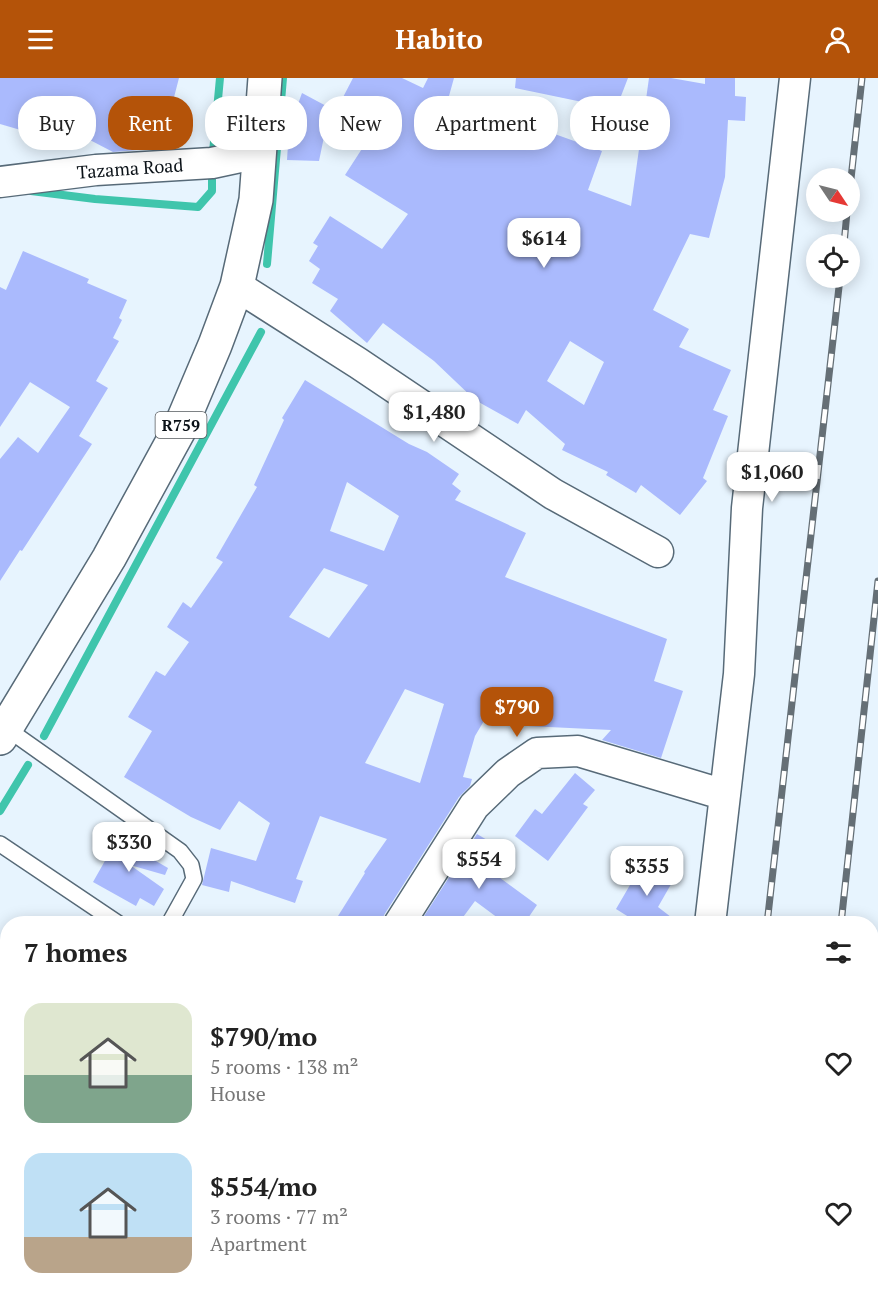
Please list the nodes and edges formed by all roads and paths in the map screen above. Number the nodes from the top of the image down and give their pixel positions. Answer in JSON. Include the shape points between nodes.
{"nodes":[{"id":1,"x":264,"y":78,"type":"edge"},
{"id":2,"x":795,"y":78,"type":"edge"},
{"id":3,"x":259,"y":153,"type":"junction"},
{"id":4,"x":0,"y":183,"type":"edge"},
{"id":5,"x":237,"y":286,"type":"junction"},
{"id":6,"x":658,"y":552,"type":"dead end"},
{"id":7,"x":3,"y":733,"type":"edge"},
{"id":8,"x":725,"y":795,"type":"junction"},
{"id":9,"x":0,"y":844,"type":"edge"},
{"id":10,"x":107,"y":916,"type":"edge"},
{"id":11,"x":173,"y":916,"type":"edge"},
{"id":12,"x":404,"y":916,"type":"edge"},
{"id":13,"x":711,"y":916,"type":"edge"}],
"edges":[{"from":1,"to":3,"type":"main road","number":"R759"},
{"from":2,"to":8,"type":"street","via":[[747,508],[739,674]]},
{"from":3,"to":4,"type":"street","name":"Tazama Road","via":[[212,163],[96,170]]},
{"from":3,"to":5,"type":"main road","number":"R759","via":[[256,200]]},
{"from":5,"to":6,"type":"street","via":[[553,494]]},
{"from":5,"to":7,"type":"main road","number":"R759","via":[[179,430],[109,558]]},
{"from":7,"to":11,"type":"lane","via":[[180,851],[191,864],[194,879]]},
{"from":8,"to":12,"type":"street","via":[[578,751],[537,753],[508,773],[474,806]]},
{"from":8,"to":13,"type":"street"},
{"from":9,"to":10,"type":"lane"}]}
